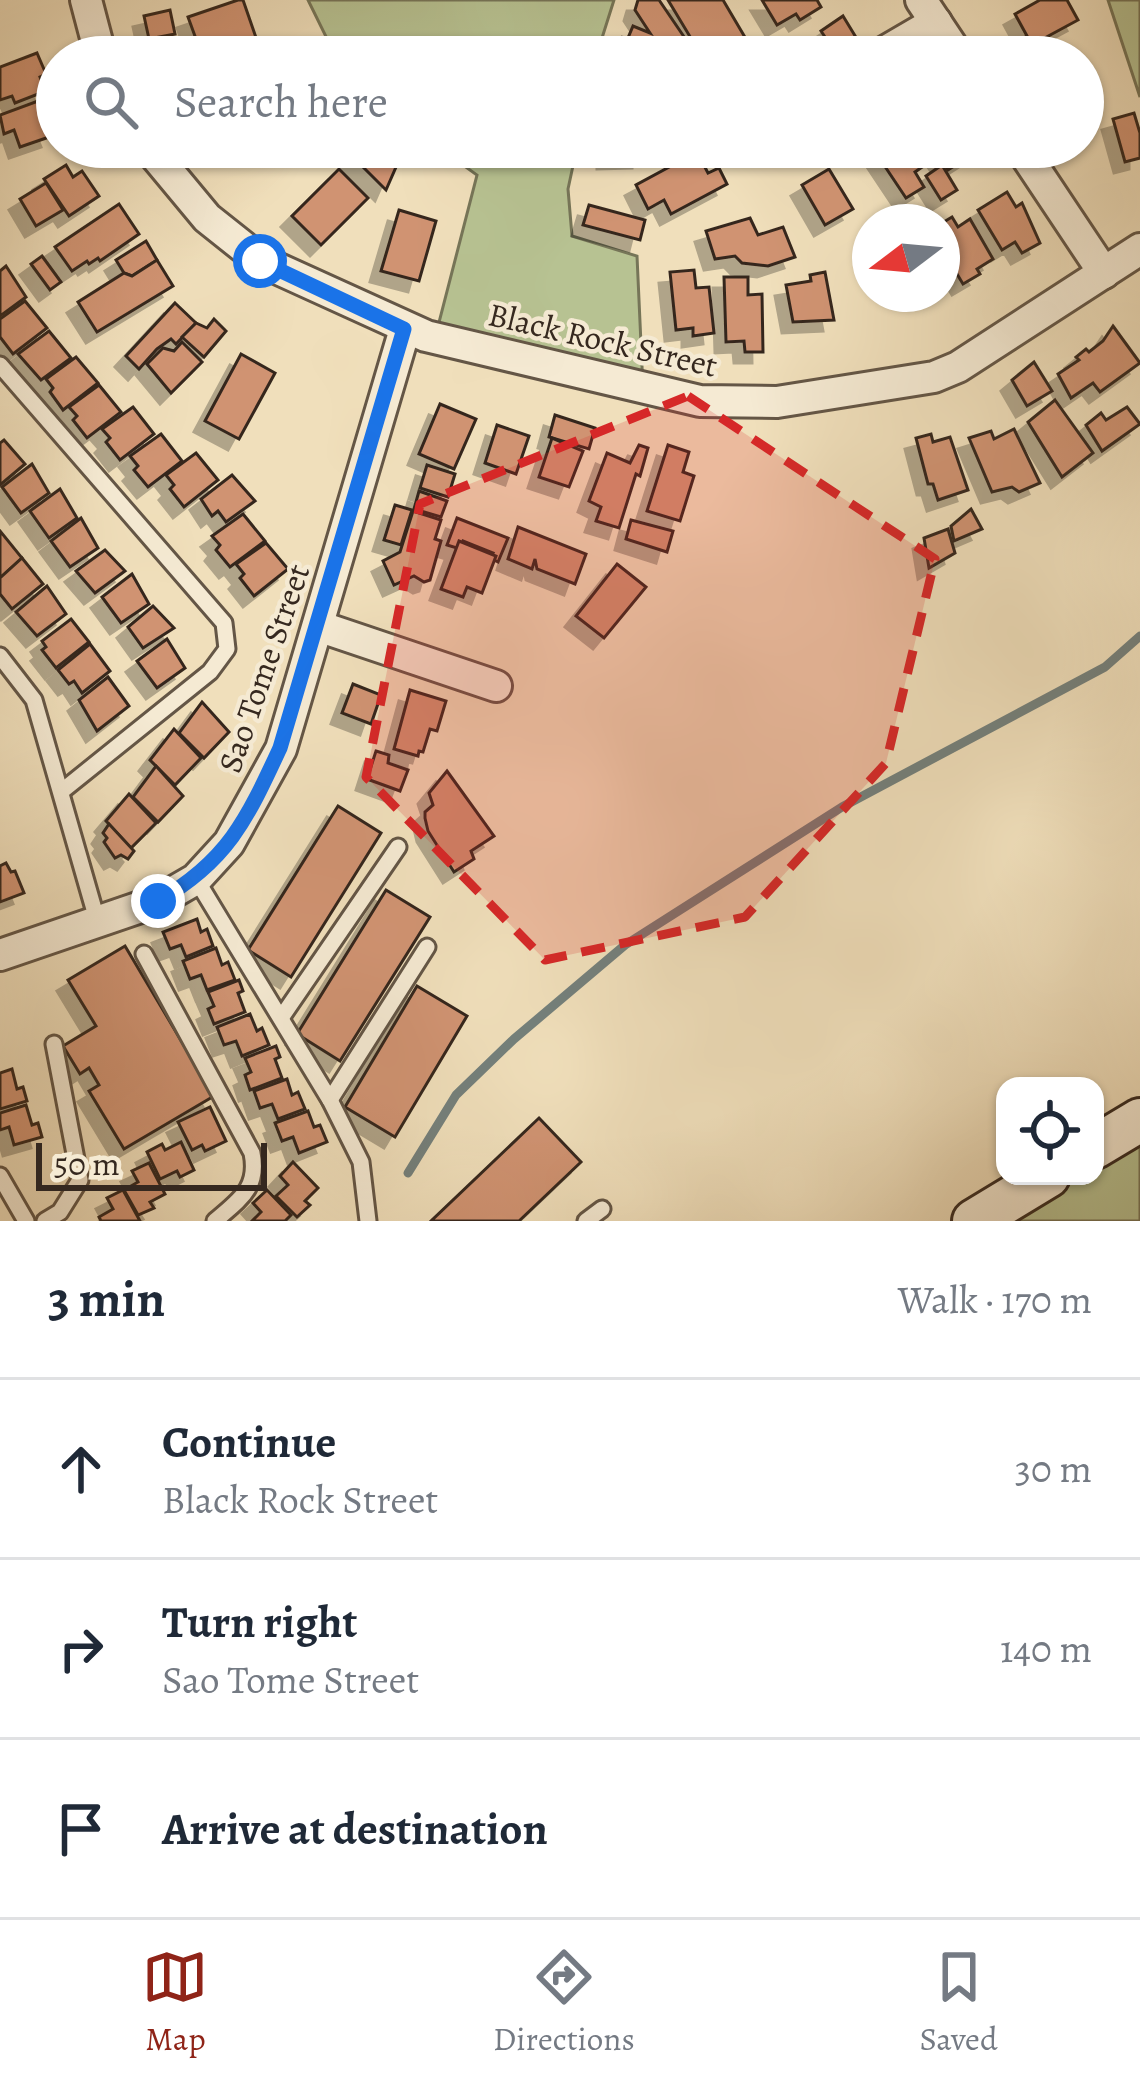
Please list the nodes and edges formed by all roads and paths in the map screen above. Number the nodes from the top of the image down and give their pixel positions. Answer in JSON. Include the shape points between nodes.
{"nodes":[{"id":1,"x":86,"y":0,"type":"edge"},
{"id":2,"x":929,"y":11,"type":"edge"},
{"id":3,"x":95,"y":36,"type":"edge"},
{"id":4,"x":900,"y":36,"type":"edge"},
{"id":5,"x":165,"y":168,"type":"edge"},
{"id":6,"x":1034,"y":168,"type":"edge"},
{"id":7,"x":1140,"y":249,"type":"edge"},
{"id":8,"x":1104,"y":273,"type":"junction"},
{"id":9,"x":404,"y":329,"type":"junction"},
{"id":10,"x":0,"y":364,"type":"edge"},
{"id":11,"x":318,"y":626,"type":"junction"},
{"id":12,"x":0,"y":656,"type":"edge"},
{"id":13,"x":496,"y":686,"type":"dead end"},
{"id":14,"x":62,"y":791,"type":"junction"},
{"id":15,"x":398,"y":847,"type":"dead end"},
{"id":16,"x":196,"y":879,"type":"junction"},
{"id":17,"x":98,"y":923,"type":"junction"},
{"id":18,"x":427,"y":947,"type":"dead end"},
{"id":19,"x":144,"y":954,"type":"dead end"},
{"id":20,"x":0,"y":956,"type":"edge"},
{"id":21,"x":281,"y":1018,"type":"junction"},
{"id":22,"x":53,"y":1045,"type":"dead end"},
{"id":23,"x":330,"y":1100,"type":"junction"},
{"id":24,"x":1140,"y":1120,"type":"edge"},
{"id":25,"x":1104,"y":1142,"type":"edge"},
{"id":26,"x":0,"y":1176,"type":"edge"},
{"id":27,"x":1033,"y":1185,"type":"edge"},
{"id":28,"x":602,"y":1209,"type":"dead end"},
{"id":29,"x":28,"y":1220,"type":"edge"},
{"id":30,"x":45,"y":1221,"type":"edge"},
{"id":31,"x":215,"y":1221,"type":"edge"},
{"id":32,"x":368,"y":1221,"type":"edge"},
{"id":33,"x":586,"y":1221,"type":"edge"},
{"id":34,"x":974,"y":1221,"type":"edge"}],
"edges":[{"from":1,"to":3,"type":"street"},
{"from":2,"to":4,"type":"street"},
{"from":5,"to":9,"type":"street","name":"Black Rock Street","via":[[207,218],[260,261]]},
{"from":6,"to":8,"type":"street"},
{"from":7,"to":8,"type":"street","name":"Black Rock Street"},
{"from":8,"to":9,"type":"street","name":"Black Rock Street","via":[[958,368],[900,385],[777,402],[700,401]]},
{"from":9,"to":11,"type":"street","name":"Sao Tome Street"},
{"from":10,"to":14,"type":"lane","via":[[224,623],[226,650],[209,672]]},
{"from":11,"to":13,"type":"street"},
{"from":11,"to":16,"type":"street","name":"Sao Tome Street","via":[[256,801]]},
{"from":12,"to":14,"type":"lane","via":[[34,700]]},
{"from":14,"to":17,"type":"lane"},
{"from":15,"to":21,"type":"lane"},
{"from":16,"to":17,"type":"street","name":"Sao Tome Street"},
{"from":16,"to":21,"type":"lane"},
{"from":17,"to":20,"type":"street","name":"Sao Tome Street"},
{"from":18,"to":23,"type":"lane"},
{"from":19,"to":31,"type":"lane","via":[[252,1153],[251,1189]]},
{"from":21,"to":23,"type":"lane"},
{"from":22,"to":30,"type":"lane","via":[[80,1180]]},
{"from":23,"to":32,"type":"lane","via":[[361,1162]]},
{"from":24,"to":25,"type":"main road"},
{"from":26,"to":29,"type":"lane"},
{"from":27,"to":34,"type":"main road"},
{"from":28,"to":33,"type":"lane"}]}
